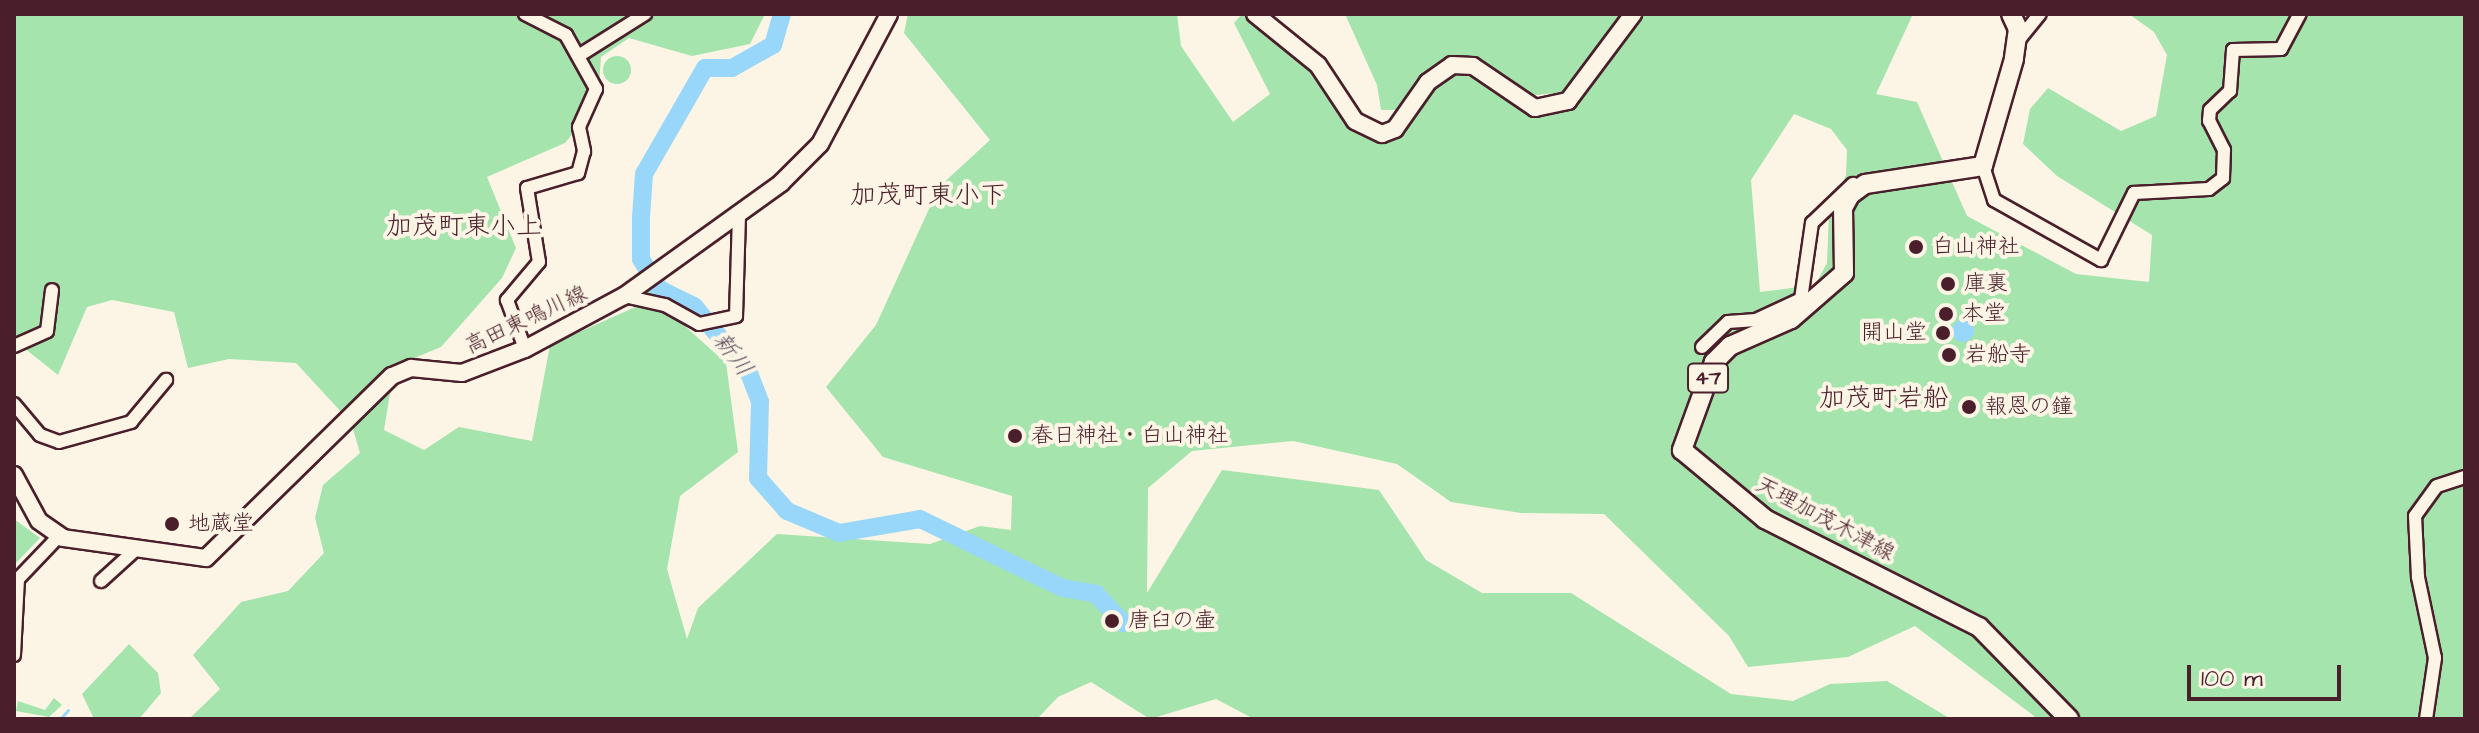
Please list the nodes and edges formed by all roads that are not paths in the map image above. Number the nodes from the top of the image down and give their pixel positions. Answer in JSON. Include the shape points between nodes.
{"nodes":[{"id":1,"x":525,"y":14,"type":"edge"},
{"id":2,"x":645,"y":14,"type":"edge"},
{"id":3,"x":889,"y":14,"type":"edge"},
{"id":4,"x":1255,"y":14,"type":"edge"},
{"id":5,"x":1633,"y":14,"type":"edge"},
{"id":6,"x":2011,"y":14,"type":"edge"},
{"id":7,"x":2040,"y":14,"type":"edge"},
{"id":8,"x":2300,"y":14,"type":"edge"},
{"id":9,"x":2017,"y":42,"type":"junction"},
{"id":10,"x":580,"y":55,"type":"junction"},
{"id":11,"x":1983,"y":166,"type":"junction"},
{"id":12,"x":1865,"y":184,"type":"junction"},
{"id":13,"x":739,"y":213,"type":"junction"},
{"id":14,"x":52,"y":290,"type":"dead end"},
{"id":15,"x":624,"y":296,"type":"junction"},
{"id":16,"x":14,"y":346,"type":"edge"},
{"id":17,"x":1702,"y":347,"type":"dead end"},
{"id":18,"x":525,"y":349,"type":"junction"},
{"id":19,"x":166,"y":380,"type":"dead end"},
{"id":20,"x":14,"y":404,"type":"edge"},
{"id":21,"x":14,"y":475,"type":"edge"},
{"id":22,"x":2465,"y":477,"type":"edge"},
{"id":23,"x":59,"y":536,"type":"junction"},
{"id":24,"x":133,"y":552,"type":"junction"},
{"id":25,"x":101,"y":581,"type":"dead end"},
{"id":26,"x":14,"y":655,"type":"edge"},
{"id":27,"x":2069,"y":719,"type":"edge"},
{"id":28,"x":2426,"y":719,"type":"edge"}],
"edges":[{"from":1,"to":10,"type":"street","via":[[566,35]]},
{"from":2,"to":10,"type":"street"},
{"from":3,"to":13,"type":"main road","name":"高田東鳴川線","via":[[820,144]]},
{"from":4,"to":5,"type":"main road","via":[[1318,65],[1355,121],[1382,134],[1395,129],[1428,82],[1452,65],[1473,66],[1524,105],[1568,101]]},
{"from":6,"to":9,"type":"main road"},
{"from":7,"to":9,"type":"street"},
{"from":8,"to":11,"type":"street","via":[[2281,49],[2233,50],[2230,91],[2210,110],[2209,121],[2224,150],[2223,178],[2209,189],[2134,193],[2101,260],[1994,200]]},
{"from":9,"to":11,"type":"main road"},
{"from":10,"to":18,"type":"street","via":[[596,89],[579,127],[580,170],[527,188],[539,262],[507,300]]},
{"from":11,"to":12,"type":"main road"},
{"from":12,"to":17,"type":"street","via":[[1856,182],[1835,196],[1812,223],[1801,299],[1756,320],[1728,322]]},
{"from":12,"to":27,"type":"main road","name":"天理加茂木津線","number":"47","via":[[1843,208],[1844,273],[1791,319],[1730,346],[1714,362],[1682,450],[1765,519],[1979,627]]},
{"from":13,"to":15,"type":"main road","name":"高田東鳴川線"},
{"from":13,"to":15,"type":"street","via":[[741,308],[721,324],[706,325]]},
{"from":14,"to":16,"type":"street","via":[[47,331]]},
{"from":15,"to":18,"type":"main road","name":"高田東鳴川線"},
{"from":18,"to":24,"type":"main road","name":"高田東鳴川線","via":[[462,373],[411,368],[392,376],[206,558]]},
{"from":19,"to":20,"type":"street","via":[[131,422],[59,442],[40,435]]},
{"from":21,"to":23,"type":"main road","via":[[39,521]]},
{"from":22,"to":28,"type":"street","via":[[2437,486],[2415,516],[2418,577],[2435,658]]},
{"from":23,"to":24,"type":"main road","name":"高田東鳴川線"},
{"from":23,"to":26,"type":"street","via":[[18,579]]},
{"from":24,"to":25,"type":"street"}]}
